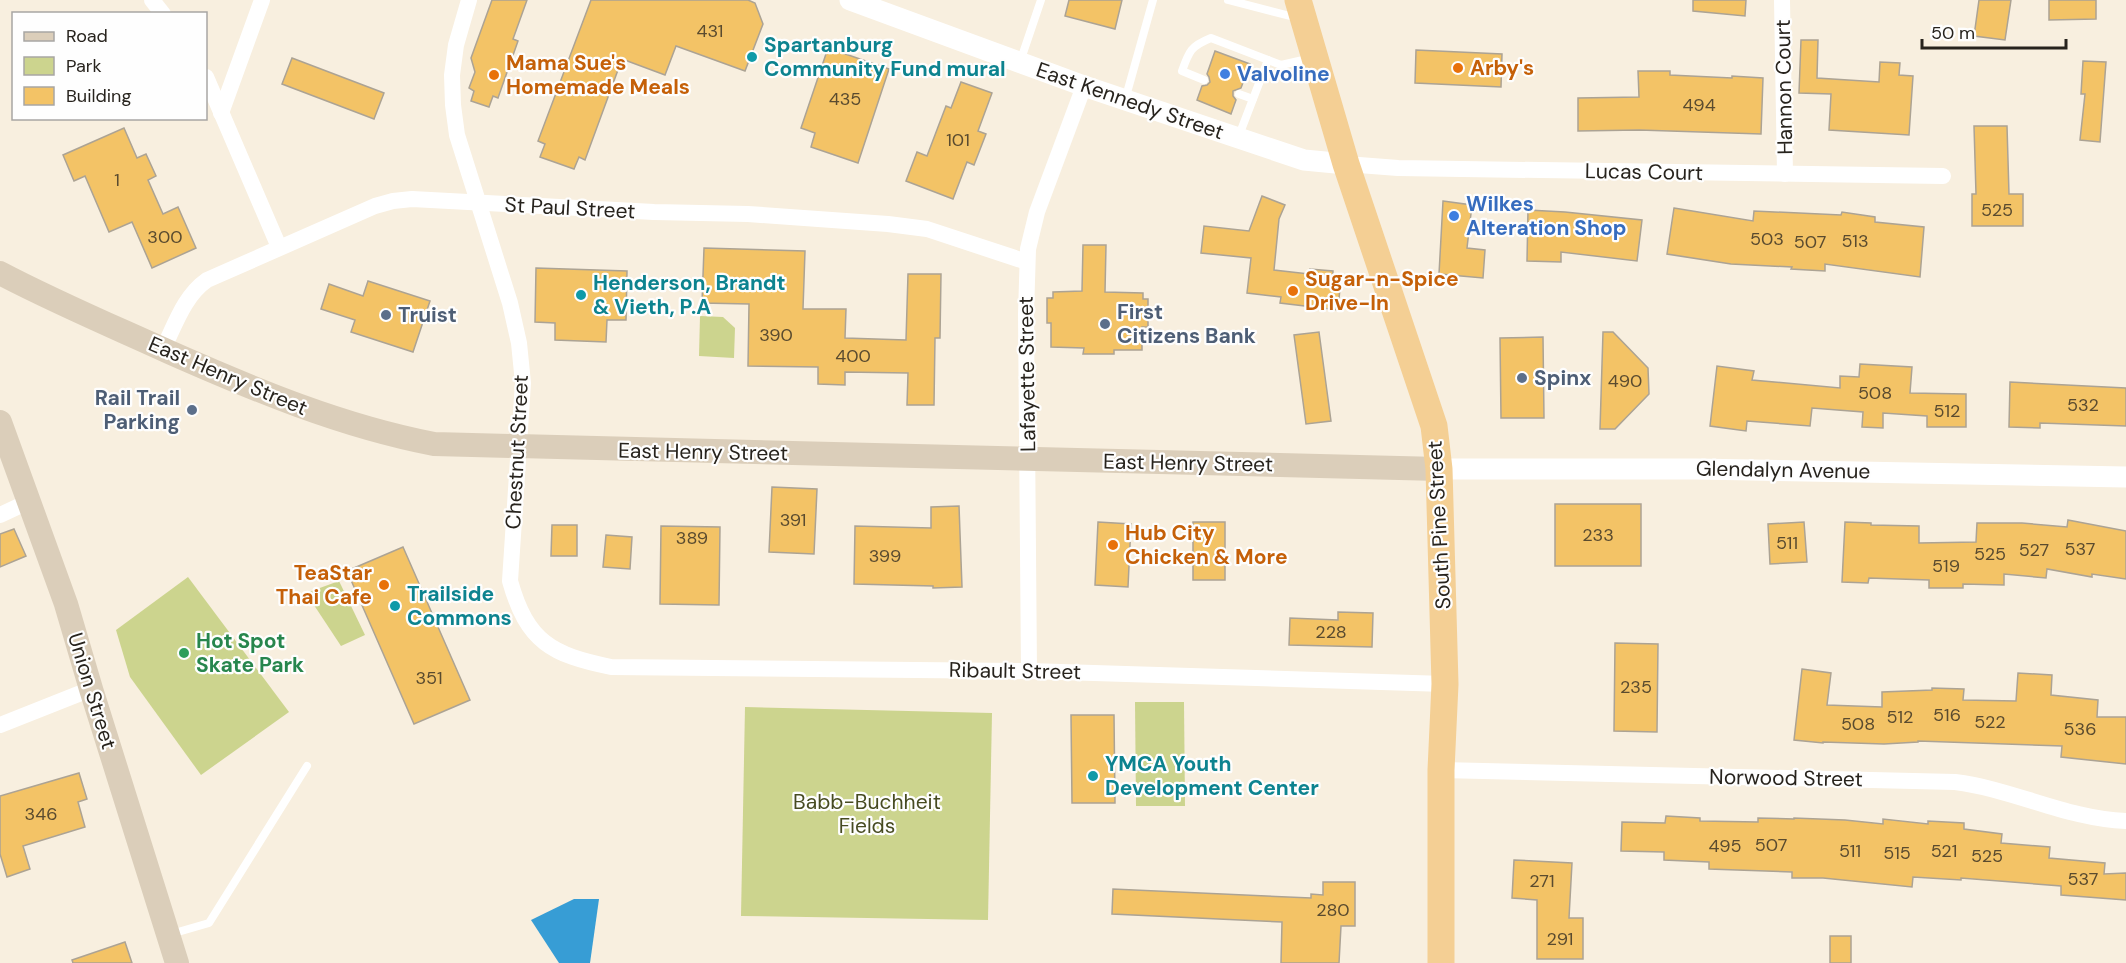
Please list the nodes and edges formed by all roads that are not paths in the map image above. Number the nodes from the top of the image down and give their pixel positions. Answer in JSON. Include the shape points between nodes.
{"nodes":[{"id":1,"x":152,"y":0,"type":"edge"},
{"id":2,"x":262,"y":0,"type":"edge"},
{"id":3,"x":469,"y":0,"type":"edge"},
{"id":4,"x":850,"y":0,"type":"edge"},
{"id":5,"x":1041,"y":0,"type":"edge"},
{"id":6,"x":1153,"y":0,"type":"edge"},
{"id":7,"x":1228,"y":0,"type":"edge"},
{"id":8,"x":1782,"y":0,"type":"edge"},
{"id":9,"x":1301,"y":10,"type":"edge"},
{"id":10,"x":161,"y":12,"type":"edge"},
{"id":11,"x":1315,"y":57,"type":"junction"},
{"id":12,"x":1268,"y":60,"type":"junction"},
{"id":13,"x":1020,"y":62,"type":"junction"},
{"id":14,"x":207,"y":79,"type":"edge"},
{"id":15,"x":1204,"y":80,"type":"dead end"},
{"id":16,"x":1084,"y":86,"type":"junction"},
{"id":17,"x":1239,"y":93,"type":"dead end"},
{"id":18,"x":1253,"y":99,"type":"junction"},
{"id":19,"x":1125,"y":100,"type":"junction"},
{"id":20,"x":221,"y":113,"type":"junction"},
{"id":21,"x":1238,"y":138,"type":"junction"},
{"id":22,"x":1346,"y":164,"type":"junction"},
{"id":23,"x":1785,"y":174,"type":"junction"},
{"id":24,"x":1943,"y":176,"type":"dead end"},
{"id":25,"x":477,"y":204,"type":"junction"},
{"id":26,"x":279,"y":247,"type":"junction"},
{"id":27,"x":1027,"y":262,"type":"junction"},
{"id":28,"x":0,"y":273,"type":"edge"},
{"id":29,"x":163,"y":349,"type":"junction"},
{"id":30,"x":0,"y":422,"type":"edge"},
{"id":31,"x":520,"y":447,"type":"junction"},
{"id":32,"x":1028,"y":459,"type":"junction"},
{"id":33,"x":1439,"y":469,"type":"junction"},
{"id":34,"x":2126,"y":477,"type":"edge"},
{"id":35,"x":30,"y":501,"type":"junction"},
{"id":36,"x":0,"y":514,"type":"edge"},
{"id":37,"x":585,"y":662,"type":"joint"},
{"id":38,"x":1029,"y":671,"type":"junction"},
{"id":39,"x":1445,"y":684,"type":"junction"},
{"id":40,"x":91,"y":689,"type":"junction"},
{"id":41,"x":0,"y":725,"type":"edge"},
{"id":42,"x":307,"y":766,"type":"dead end"},
{"id":43,"x":1441,"y":770,"type":"junction"},
{"id":44,"x":2126,"y":822,"type":"edge"},
{"id":45,"x":168,"y":935,"type":"junction"},
{"id":46,"x":177,"y":963,"type":"edge"},
{"id":47,"x":1441,"y":963,"type":"edge"}],
"edges":[{"from":1,"to":10,"type":"street"},
{"from":2,"to":20,"type":"street"},
{"from":3,"to":25,"type":"street","name":"Chestnut Street","via":[[456,45],[453,105],[459,144]]},
{"from":4,"to":13,"type":"street","name":"East Kennedy Street"},
{"from":5,"to":13,"type":"lane"},
{"from":6,"to":19,"type":"lane"},
{"from":7,"to":9,"type":"lane"},
{"from":8,"to":23,"type":"street","name":"Hannon Court"},
{"from":9,"to":11,"type":"highway","name":"South Pine Street"},
{"from":11,"to":12,"type":"lane","via":[[1281,64]]},
{"from":11,"to":22,"type":"highway","name":"South Pine Street"},
{"from":12,"to":15,"type":"lane","via":[[1211,38],[1197,43],[1188,52],[1182,71]]},
{"from":12,"to":18,"type":"lane"},
{"from":13,"to":16,"type":"street","name":"East Kennedy Street"},
{"from":14,"to":20,"type":"street"},
{"from":16,"to":19,"type":"street","name":"East Kennedy Street"},
{"from":16,"to":27,"type":"street","name":"Lafayette Street","via":[[1037,212]]},
{"from":17,"to":18,"type":"lane"},
{"from":18,"to":21,"type":"lane"},
{"from":19,"to":21,"type":"street","name":"East Kennedy Street"},
{"from":20,"to":26,"type":"street"},
{"from":21,"to":22,"type":"street","name":"East Kennedy Street","via":[[1304,160]]},
{"from":22,"to":23,"type":"street","name":"Lucas Court"},
{"from":22,"to":33,"type":"highway","name":"South Pine Street","via":[[1434,426]]},
{"from":23,"to":24,"type":"street","name":"Lucas Court"},
{"from":25,"to":26,"type":"street","name":"St Paul Street","via":[[393,201]]},
{"from":25,"to":27,"type":"street","name":"St Paul Street","via":[[748,214],[888,224],[927,229]]},
{"from":25,"to":31,"type":"street","name":"Chestnut Street","via":[[519,343],[523,383]]},
{"from":26,"to":29,"type":"street","name":"St Paul Street","via":[[196,287]]},
{"from":27,"to":32,"type":"street","name":"Lafayette Street"},
{"from":28,"to":29,"type":"main road","name":"East Henry Street"},
{"from":29,"to":31,"type":"main road","name":"East Henry Street","via":[[307,410],[372,430],[434,444]]},
{"from":30,"to":35,"type":"main road","name":"Union Street"},
{"from":31,"to":32,"type":"main road","name":"East Henry Street"},
{"from":31,"to":37,"type":"street","name":"Chestnut Street","via":[[510,581],[517,605],[538,637],[553,649]]},
{"from":32,"to":33,"type":"main road","name":"East Henry Street"},
{"from":32,"to":38,"type":"street","name":"Lafayette Street"},
{"from":33,"to":34,"type":"street","name":"Glendalyn Avenue"},
{"from":33,"to":39,"type":"highway","name":"South Pine Street"},
{"from":35,"to":36,"type":"street"},
{"from":35,"to":40,"type":"main road","name":"Union Street"},
{"from":37,"to":38,"type":"street","name":"Ribault Street","via":[[611,667]]},
{"from":38,"to":39,"type":"street","name":"Ribault Street"},
{"from":39,"to":43,"type":"highway","name":"South Pine Street"},
{"from":40,"to":41,"type":"street"},
{"from":40,"to":45,"type":"main road","name":"Union Street"},
{"from":42,"to":45,"type":"lane","via":[[209,923]]},
{"from":43,"to":44,"type":"street","name":"Norwood Street","via":[[1955,782],[1993,788],[2082,815]]},
{"from":43,"to":47,"type":"highway","name":"South Pine Street"},
{"from":45,"to":46,"type":"main road","name":"Union Street"}]}
